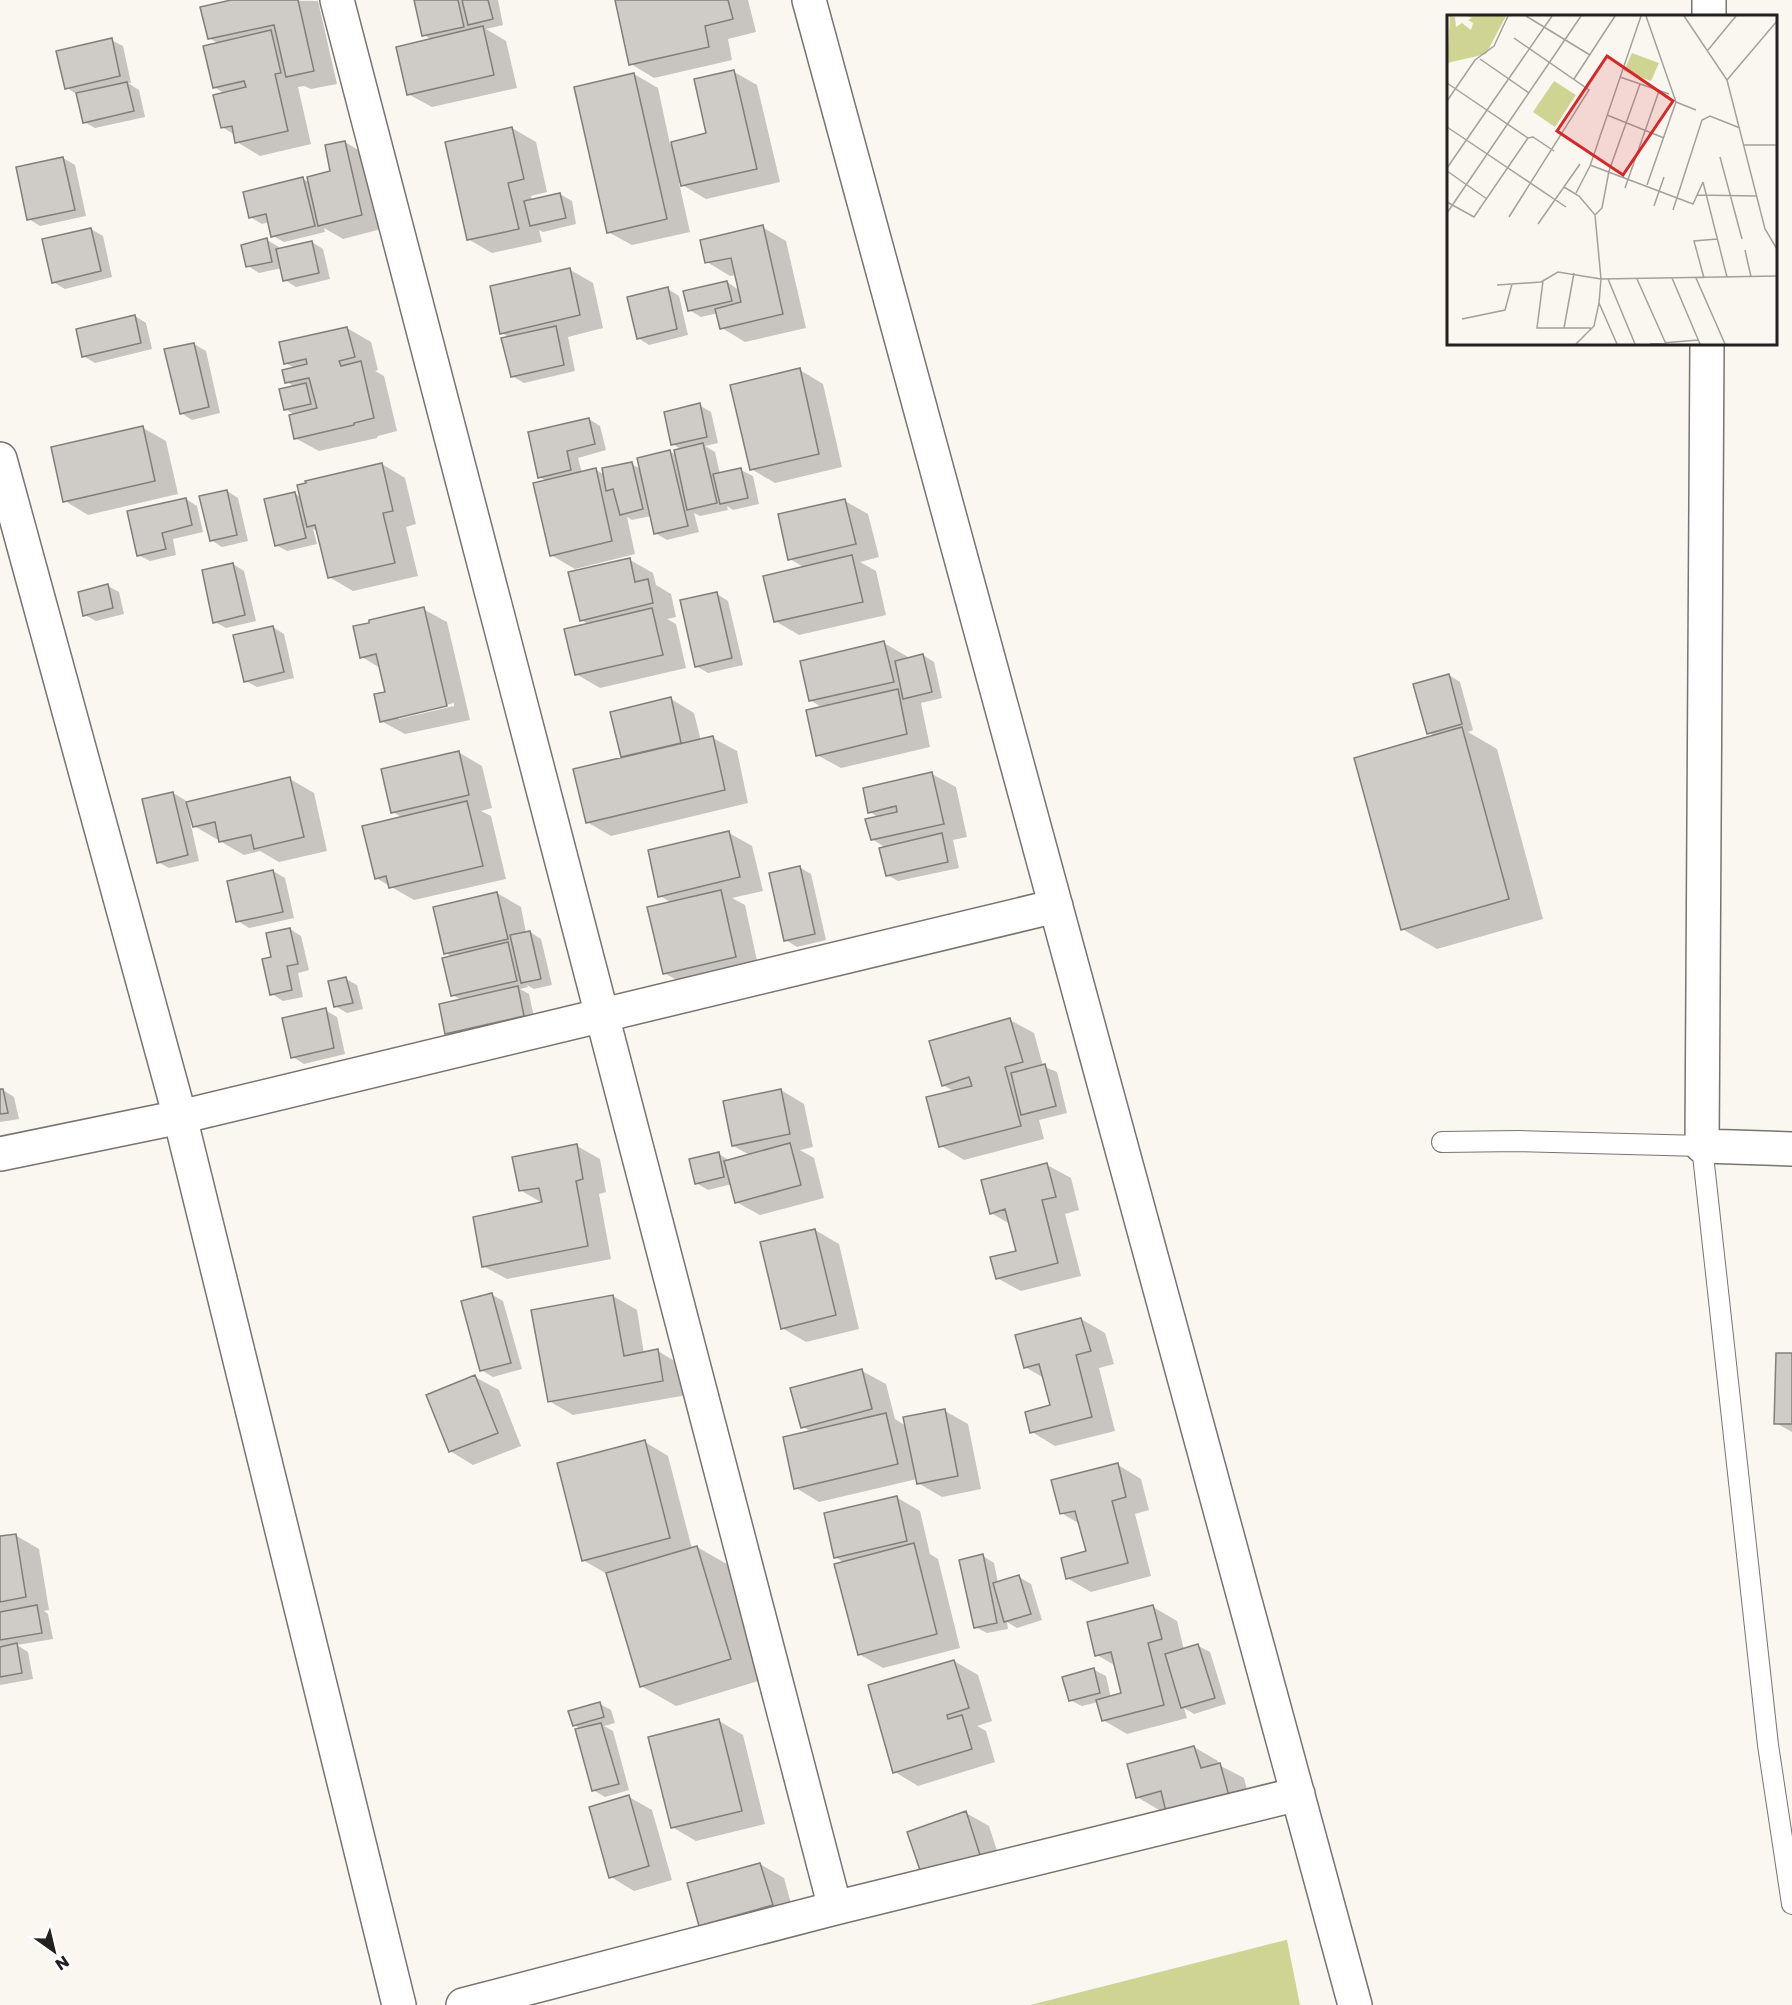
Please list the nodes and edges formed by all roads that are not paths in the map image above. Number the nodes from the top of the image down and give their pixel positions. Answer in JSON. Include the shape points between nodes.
{"nodes":[{"id":1,"x":337,"y":0,"type":"edge"},
{"id":2,"x":808,"y":0,"type":"edge"},
{"id":3,"x":1707,"y":345,"type":"edge"},
{"id":4,"x":0,"y":459,"type":"edge"},
{"id":5,"x":1056,"y":906,"type":"junction"},
{"id":6,"x":603,"y":1016,"type":"junction"},
{"id":7,"x":180,"y":1117,"type":"junction"},
{"id":8,"x":1442,"y":1142,"type":"dead end"},
{"id":9,"x":1702,"y":1146,"type":"junction"},
{"id":10,"x":1792,"y":1149,"type":"edge"},
{"id":11,"x":0,"y":1154,"type":"edge"},
{"id":12,"x":1298,"y":1794,"type":"junction"},
{"id":13,"x":1792,"y":1904,"type":"edge"},
{"id":14,"x":835,"y":1908,"type":"junction"},
{"id":15,"x":399,"y":2005,"type":"edge"},
{"id":16,"x":464,"y":2005,"type":"edge"},
{"id":17,"x":1355,"y":2005,"type":"edge"}],
"edges":[{"from":1,"to":6,"type":"street"},
{"from":2,"to":5,"type":"street"},
{"from":3,"to":9,"type":"street"},
{"from":4,"to":7,"type":"street"},
{"from":5,"to":6,"type":"street"},
{"from":5,"to":12,"type":"street"},
{"from":6,"to":7,"type":"street"},
{"from":6,"to":14,"type":"street"},
{"from":7,"to":11,"type":"street"},
{"from":7,"to":15,"type":"street"},
{"from":8,"to":9,"type":"lane"},
{"from":9,"to":10,"type":"street"},
{"from":9,"to":13,"type":"lane","via":[[1768,1745]]},
{"from":12,"to":14,"type":"street"},
{"from":12,"to":17,"type":"street"},
{"from":14,"to":16,"type":"street"}]}
